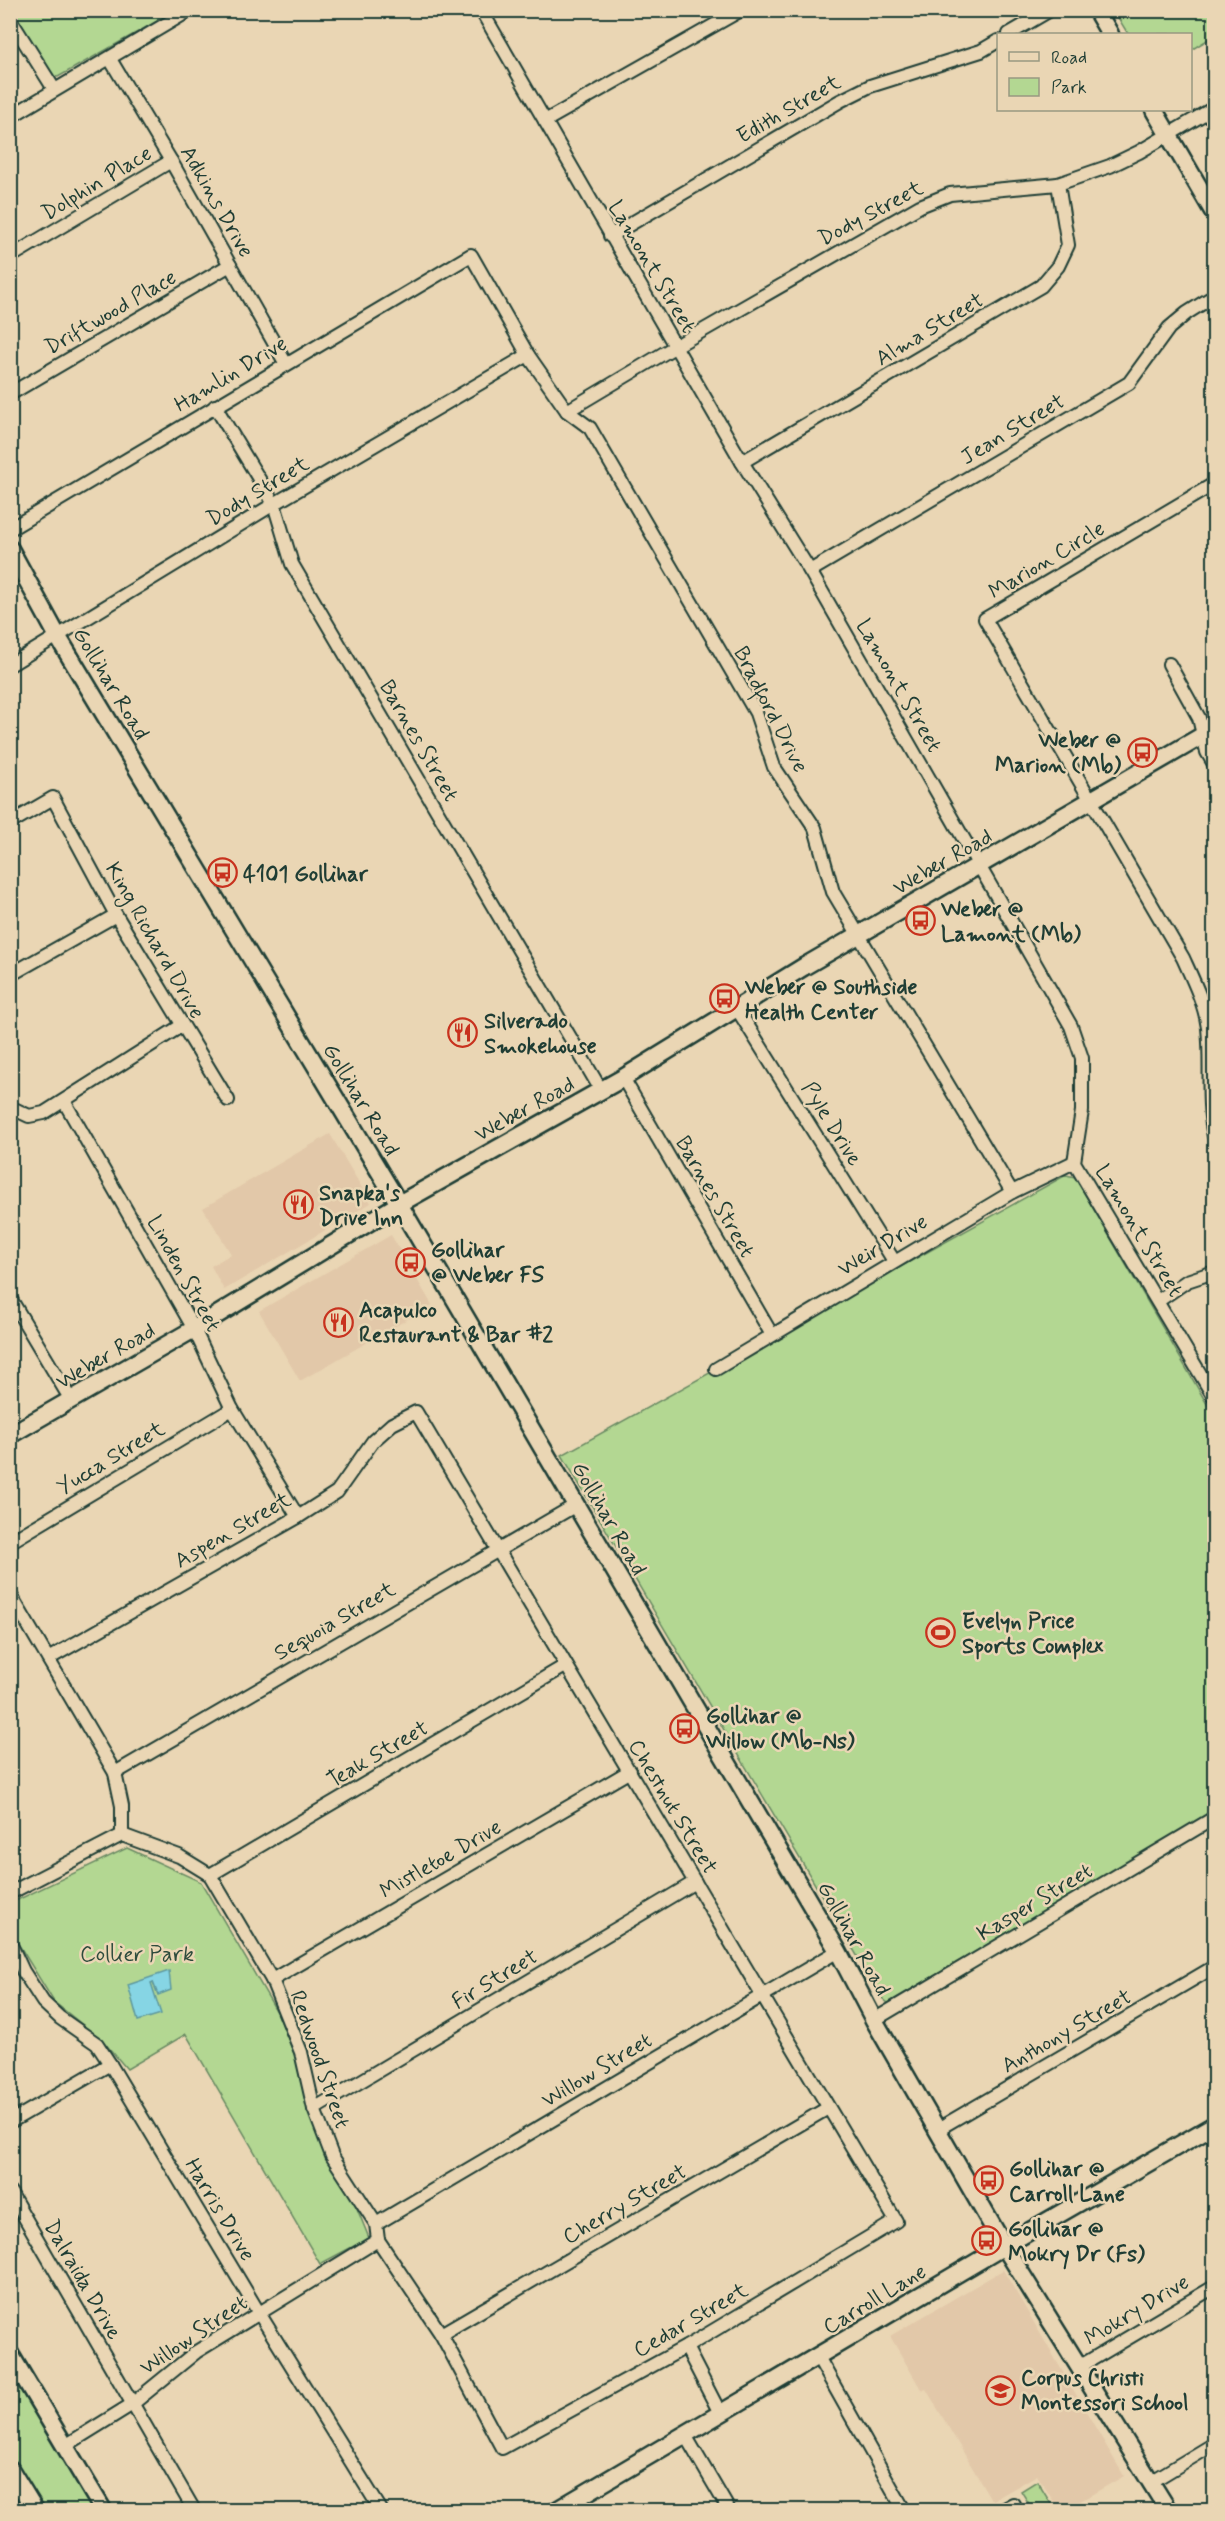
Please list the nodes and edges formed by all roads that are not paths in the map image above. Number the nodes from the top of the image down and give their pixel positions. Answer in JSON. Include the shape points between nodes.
{"nodes":[{"id":1,"x":190,"y":10,"type":"edge"},
{"id":2,"x":481,"y":10,"type":"edge"},
{"id":3,"x":741,"y":10,"type":"edge"},
{"id":4,"x":1050,"y":10,"type":"edge"},
{"id":5,"x":1096,"y":10,"type":"edge"},
{"id":6,"x":10,"y":19,"type":"edge"},
{"id":7,"x":1012,"y":33,"type":"edge"},
{"id":8,"x":1109,"y":33,"type":"edge"},
{"id":9,"x":997,"y":42,"type":"edge"},
{"id":10,"x":110,"y":59,"type":"junction"},
{"id":11,"x":54,"y":89,"type":"junction"},
{"id":12,"x":1215,"y":108,"type":"edge"},
{"id":13,"x":1155,"y":111,"type":"edge"},
{"id":14,"x":10,"y":117,"type":"edge"},
{"id":15,"x":545,"y":121,"type":"junction"},
{"id":16,"x":1168,"y":134,"type":"junction"},
{"id":17,"x":171,"y":161,"type":"junction"},
{"id":18,"x":1058,"y":184,"type":"junction"},
{"id":19,"x":1215,"y":213,"type":"edge"},
{"id":20,"x":610,"y":236,"type":"junction"},
{"id":21,"x":10,"y":257,"type":"edge"},
{"id":22,"x":230,"y":265,"type":"junction"},
{"id":23,"x":1215,"y":296,"type":"edge"},
{"id":24,"x":676,"y":345,"type":"junction"},
{"id":25,"x":528,"y":355,"type":"junction"},
{"id":26,"x":286,"y":364,"type":"junction"},
{"id":27,"x":10,"y":394,"type":"edge"},
{"id":28,"x":215,"y":406,"type":"junction"},
{"id":29,"x":567,"y":411,"type":"junction"},
{"id":30,"x":742,"y":462,"type":"junction"},
{"id":31,"x":1215,"y":484,"type":"edge"},
{"id":32,"x":274,"y":504,"type":"junction"},
{"id":33,"x":10,"y":530,"type":"edge"},
{"id":34,"x":10,"y":549,"type":"edge"},
{"id":35,"x":810,"y":572,"type":"junction"},
{"id":36,"x":58,"y":637,"type":"junction"},
{"id":37,"x":1169,"y":664,"type":"dead end"},
{"id":38,"x":10,"y":665,"type":"edge"},
{"id":39,"x":1209,"y":732,"type":"edge"},
{"id":40,"x":1215,"y":764,"type":"edge"},
{"id":41,"x":1091,"y":799,"type":"junction"},
{"id":42,"x":10,"y":823,"type":"edge"},
{"id":43,"x":980,"y":865,"type":"junction"},
{"id":44,"x":116,"y":915,"type":"junction"},
{"id":45,"x":860,"y":934,"type":"junction"},
{"id":46,"x":10,"y":975,"type":"edge"},
{"id":47,"x":736,"y":1007,"type":"junction"},
{"id":48,"x":181,"y":1026,"type":"junction"},
{"id":49,"x":623,"y":1078,"type":"junction"},
{"id":50,"x":600,"y":1090,"type":"junction"},
{"id":51,"x":228,"y":1100,"type":"dead end"},
{"id":52,"x":64,"y":1101,"type":"junction"},
{"id":53,"x":10,"y":1107,"type":"edge"},
{"id":54,"x":1215,"y":1136,"type":"edge"},
{"id":55,"x":1074,"y":1162,"type":"junction"},
{"id":56,"x":1012,"y":1192,"type":"junction"},
{"id":57,"x":399,"y":1204,"type":"junction"},
{"id":58,"x":894,"y":1261,"type":"junction"},
{"id":59,"x":1215,"y":1272,"type":"edge"},
{"id":60,"x":10,"y":1298,"type":"edge"},
{"id":61,"x":1158,"y":1301,"type":"junction"},
{"id":62,"x":194,"y":1329,"type":"junction"},
{"id":63,"x":772,"y":1335,"type":"junction"},
{"id":64,"x":716,"y":1369,"type":"dead end"},
{"id":65,"x":1215,"y":1398,"type":"edge"},
{"id":66,"x":71,"y":1400,"type":"junction"},
{"id":67,"x":232,"y":1409,"type":"junction"},
{"id":68,"x":416,"y":1412,"type":"joint"},
{"id":69,"x":10,"y":1435,"type":"edge"},
{"id":70,"x":576,"y":1505,"type":"junction"},
{"id":71,"x":298,"y":1516,"type":"junction"},
{"id":72,"x":10,"y":1542,"type":"edge"},
{"id":73,"x":498,"y":1549,"type":"junction"},
{"id":74,"x":10,"y":1594,"type":"edge"},
{"id":75,"x":48,"y":1659,"type":"junction"},
{"id":76,"x":565,"y":1666,"type":"junction"},
{"id":77,"x":630,"y":1771,"type":"junction"},
{"id":78,"x":115,"y":1773,"type":"junction"},
{"id":79,"x":1215,"y":1818,"type":"edge"},
{"id":80,"x":122,"y":1835,"type":"junction"},
{"id":81,"x":210,"y":1875,"type":"junction"},
{"id":82,"x":695,"y":1882,"type":"junction"},
{"id":83,"x":12,"y":1891,"type":"edge"},
{"id":84,"x":10,"y":1943,"type":"edge"},
{"id":85,"x":838,"y":1951,"type":"junction"},
{"id":86,"x":1215,"y":1967,"type":"edge"},
{"id":87,"x":23,"y":1971,"type":"junction"},
{"id":88,"x":10,"y":1978,"type":"edge"},
{"id":89,"x":272,"y":1980,"type":"junction"},
{"id":90,"x":763,"y":1995,"type":"junction"},
{"id":91,"x":874,"y":2020,"type":"junction"},
{"id":92,"x":110,"y":2064,"type":"junction"},
{"id":93,"x":828,"y":2108,"type":"junction"},
{"id":94,"x":314,"y":2109,"type":"junction"},
{"id":95,"x":10,"y":2122,"type":"edge"},
{"id":96,"x":1215,"y":2125,"type":"edge"},
{"id":97,"x":939,"y":2129,"type":"junction"},
{"id":98,"x":10,"y":2192,"type":"edge"},
{"id":99,"x":896,"y":2222,"type":"joint"},
{"id":100,"x":376,"y":2224,"type":"junction"},
{"id":101,"x":378,"y":2240,"type":"junction"},
{"id":102,"x":1004,"y":2246,"type":"junction"},
{"id":103,"x":1215,"y":2287,"type":"edge"},
{"id":104,"x":260,"y":2313,"type":"junction"},
{"id":105,"x":441,"y":2334,"type":"junction"},
{"id":106,"x":686,"y":2347,"type":"junction"},
{"id":107,"x":10,"y":2354,"type":"edge"},
{"id":108,"x":818,"y":2357,"type":"junction"},
{"id":109,"x":1079,"y":2367,"type":"junction"},
{"id":110,"x":131,"y":2405,"type":"junction"},
{"id":111,"x":721,"y":2415,"type":"junction"},
{"id":112,"x":685,"y":2435,"type":"junction"},
{"id":113,"x":1215,"y":2444,"type":"edge"},
{"id":114,"x":65,"y":2446,"type":"junction"},
{"id":115,"x":502,"y":2448,"type":"joint"},
{"id":116,"x":10,"y":2469,"type":"edge"},
{"id":117,"x":1151,"y":2482,"type":"junction"},
{"id":118,"x":1013,"y":2504,"type":"dead end"},
{"id":119,"x":35,"y":2511,"type":"edge"},
{"id":120,"x":103,"y":2511,"type":"edge"},
{"id":121,"x":194,"y":2511,"type":"edge"},
{"id":122,"x":381,"y":2511,"type":"edge"},
{"id":123,"x":557,"y":2511,"type":"edge"},
{"id":124,"x":729,"y":2511,"type":"edge"},
{"id":125,"x":904,"y":2511,"type":"edge"},
{"id":126,"x":1002,"y":2511,"type":"edge"},
{"id":127,"x":1168,"y":2511,"type":"edge"}],
"edges":[{"from":1,"to":10,"type":"street"},
{"from":2,"to":15,"type":"street","name":"Lamont Street"},
{"from":3,"to":15,"type":"street"},
{"from":4,"to":7,"type":"street"},
{"from":5,"to":8,"type":"main road"},
{"from":6,"to":11,"type":"street"},
{"from":9,"to":20,"type":"street","name":"Edith Street","via":[[981,51],[870,86],[840,101]]},
{"from":10,"to":11,"type":"street"},
{"from":10,"to":17,"type":"street","name":"Adkins Drive"},
{"from":11,"to":14,"type":"street"},
{"from":12,"to":16,"type":"street","name":"Dody Street"},
{"from":13,"to":16,"type":"main road"},
{"from":15,"to":20,"type":"street","name":"Lamont Street"},
{"from":16,"to":18,"type":"street","name":"Dody Street","via":[[1110,166]]},
{"from":16,"to":19,"type":"main road"},
{"from":17,"to":21,"type":"street","name":"Dolphin Place"},
{"from":17,"to":22,"type":"street","name":"Adkins Drive"},
{"from":18,"to":24,"type":"street","name":"Dody Street","via":[[950,194],[893,221]]},
{"from":18,"to":30,"type":"street","name":"Alma Street","via":[[1068,245],[1058,266],[1041,286]]},
{"from":20,"to":24,"type":"street","name":"Lamont Street"},
{"from":22,"to":26,"type":"street","name":"Adkins Drive"},
{"from":22,"to":27,"type":"street","name":"Driftwood Place"},
{"from":23,"to":35,"type":"street","name":"Jean Street","via":[[1169,328],[1129,383]]},
{"from":24,"to":29,"type":"street","name":"Dody Street"},
{"from":24,"to":30,"type":"street","name":"Lamont Street"},
{"from":25,"to":26,"type":"street","name":"Hamlin Drive","via":[[471,255]]},
{"from":25,"to":29,"type":"street"},
{"from":25,"to":32,"type":"street","name":"Dody Street"},
{"from":26,"to":28,"type":"street","name":"Hamlin Drive"},
{"from":28,"to":32,"type":"street","name":"Barnes Street"},
{"from":28,"to":33,"type":"street","name":"Hamlin Drive"},
{"from":29,"to":45,"type":"street","name":"Bradford Drive","via":[[590,428],[756,713],[774,767],[815,828],[833,892]]},
{"from":30,"to":35,"type":"street","name":"Lamont Street"},
{"from":31,"to":41,"type":"street","name":"Marion Circle","via":[[985,619]]},
{"from":32,"to":36,"type":"street","name":"Dody Street"},
{"from":32,"to":50,"type":"street","name":"Barnes Street","via":[[292,564]]},
{"from":34,"to":36,"type":"main road","name":"Gollihar Road"},
{"from":35,"to":43,"type":"street","name":"Lamont Street"},
{"from":36,"to":38,"type":"street","name":"Dody Street"},
{"from":36,"to":57,"type":"main road","name":"Gollihar Road"},
{"from":37,"to":39,"type":"street"},
{"from":39,"to":40,"type":"street","via":[[1207,752]]},
{"from":39,"to":41,"type":"main road","name":"Weber Road"},
{"from":41,"to":43,"type":"main road","name":"Weber Road"},
{"from":41,"to":54,"type":"street","via":[[1183,958],[1198,993],[1208,1028],[1209,1112]]},
{"from":42,"to":44,"type":"street","name":"King Richard Drive","via":[[53,798]]},
{"from":43,"to":45,"type":"main road","name":"Weber Road"},
{"from":43,"to":55,"type":"street","name":"Lamont Street","via":[[1071,1026],[1082,1058],[1082,1111]]},
{"from":44,"to":46,"type":"street"},
{"from":44,"to":48,"type":"street","name":"King Richard Drive"},
{"from":45,"to":47,"type":"main road","name":"Weber Road"},
{"from":45,"to":56,"type":"street","name":"Bradford Drive"},
{"from":47,"to":49,"type":"main road","name":"Weber Road"},
{"from":47,"to":58,"type":"street","name":"Pyle Drive"},
{"from":48,"to":51,"type":"street","name":"King Richard Drive"},
{"from":48,"to":52,"type":"street"},
{"from":49,"to":50,"type":"main road","name":"Weber Road"},
{"from":49,"to":63,"type":"street","name":"Barnes Street"},
{"from":50,"to":57,"type":"main road","name":"Weber Road"},
{"from":52,"to":53,"type":"street","via":[[44,1113],[29,1116]]},
{"from":52,"to":62,"type":"street","name":"Linden Street"},
{"from":55,"to":56,"type":"street","name":"Weir Drive"},
{"from":55,"to":61,"type":"street","name":"Lamont Street"},
{"from":56,"to":58,"type":"street","name":"Weir Drive"},
{"from":57,"to":62,"type":"main road","name":"Weber Road"},
{"from":57,"to":70,"type":"main road","name":"Gollihar Road"},
{"from":58,"to":63,"type":"street","name":"Weir Drive"},
{"from":59,"to":61,"type":"street","via":[[1187,1281]]},
{"from":60,"to":66,"type":"street"},
{"from":61,"to":65,"type":"street","name":"Lamont Street"},
{"from":62,"to":66,"type":"main road","name":"Weber Road"},
{"from":62,"to":67,"type":"street","name":"Linden Street"},
{"from":63,"to":64,"type":"street","name":"Weir Drive"},
{"from":66,"to":69,"type":"main road","name":"Weber Road"},
{"from":67,"to":71,"type":"street","name":"Linden Street"},
{"from":67,"to":72,"type":"street","name":"Yucca Street"},
{"from":68,"to":71,"type":"street","name":"Aspen Street","via":[[392,1424],[373,1441],[337,1492]]},
{"from":68,"to":73,"type":"street","name":"Chestnut Street"},
{"from":70,"to":73,"type":"street","name":"Sequoia Street"},
{"from":70,"to":85,"type":"main road","name":"Gollihar Road"},
{"from":71,"to":75,"type":"street","name":"Aspen Street"},
{"from":73,"to":76,"type":"street","name":"Chestnut Street"},
{"from":73,"to":78,"type":"street","name":"Sequoia Street"},
{"from":74,"to":75,"type":"street"},
{"from":75,"to":78,"type":"street"},
{"from":76,"to":77,"type":"street","name":"Chestnut Street"},
{"from":76,"to":81,"type":"street","name":"Teak Street"},
{"from":77,"to":82,"type":"street","name":"Chestnut Street"},
{"from":77,"to":89,"type":"street","name":"Mistletoe Drive"},
{"from":78,"to":80,"type":"street","via":[[123,1806]]},
{"from":79,"to":91,"type":"street","name":"Kasper Street"},
{"from":80,"to":81,"type":"street","name":"Redwood Street","via":[[179,1856]]},
{"from":80,"to":83,"type":"street"},
{"from":81,"to":89,"type":"street","name":"Redwood Street"},
{"from":82,"to":90,"type":"street","name":"Chestnut Street"},
{"from":82,"to":94,"type":"street","name":"Fir Street"},
{"from":84,"to":87,"type":"street","name":"Harris Drive"},
{"from":85,"to":90,"type":"street","name":"Willow Street"},
{"from":85,"to":91,"type":"main road","name":"Gollihar Road"},
{"from":86,"to":97,"type":"street","name":"Anthony Street"},
{"from":87,"to":88,"type":"street"},
{"from":87,"to":92,"type":"street","name":"Harris Drive","via":[[43,2002],[97,2044]]},
{"from":89,"to":94,"type":"street","name":"Redwood Street","via":[[301,2052]]},
{"from":90,"to":93,"type":"street","name":"Chestnut Street"},
{"from":90,"to":100,"type":"street","name":"Willow Street"},
{"from":91,"to":97,"type":"main road","name":"Gollihar Road"},
{"from":92,"to":95,"type":"street"},
{"from":92,"to":104,"type":"street","name":"Harris Drive"},
{"from":93,"to":99,"type":"street","name":"Chestnut Street"},
{"from":93,"to":105,"type":"street","name":"Cherry Street"},
{"from":94,"to":100,"type":"street","name":"Redwood Street","via":[[332,2156]]},
{"from":96,"to":102,"type":"main road","name":"Carroll Lane"},
{"from":97,"to":102,"type":"main road","name":"Gollihar Road"},
{"from":98,"to":110,"type":"street","name":"Dalraida Drive"},
{"from":99,"to":106,"type":"street","name":"Cedar Street"},
{"from":100,"to":101,"type":"street","name":"Redwood Street"},
{"from":101,"to":104,"type":"street","name":"Willow Street"},
{"from":101,"to":105,"type":"street","name":"Redwood Street"},
{"from":102,"to":108,"type":"main road","name":"Carroll Lane"},
{"from":102,"to":109,"type":"main road","name":"Gollihar Road"},
{"from":103,"to":109,"type":"street","name":"Mokry Drive"},
{"from":104,"to":110,"type":"street","name":"Willow Street","via":[[196,2352]]},
{"from":104,"to":122,"type":"street","name":"Harris Drive"},
{"from":105,"to":115,"type":"street","name":"Redwood Street"},
{"from":106,"to":111,"type":"street"},
{"from":106,"to":115,"type":"street","name":"Cedar Street"},
{"from":107,"to":114,"type":"main road"},
{"from":108,"to":111,"type":"main road","name":"Carroll Lane"},
{"from":108,"to":125,"type":"street"},
{"from":109,"to":117,"type":"main road","name":"Gollihar Road"},
{"from":110,"to":114,"type":"street","name":"Willow Street"},
{"from":110,"to":121,"type":"street","name":"Dalraida Drive"},
{"from":111,"to":112,"type":"main road","name":"Carroll Lane"},
{"from":112,"to":123,"type":"main road","name":"Carroll Lane"},
{"from":112,"to":124,"type":"street"},
{"from":113,"to":117,"type":"street"},
{"from":114,"to":120,"type":"main road"},
{"from":116,"to":119,"type":"main road"},
{"from":117,"to":127,"type":"main road","name":"Gollihar Road"},
{"from":118,"to":126,"type":"street"}]}
